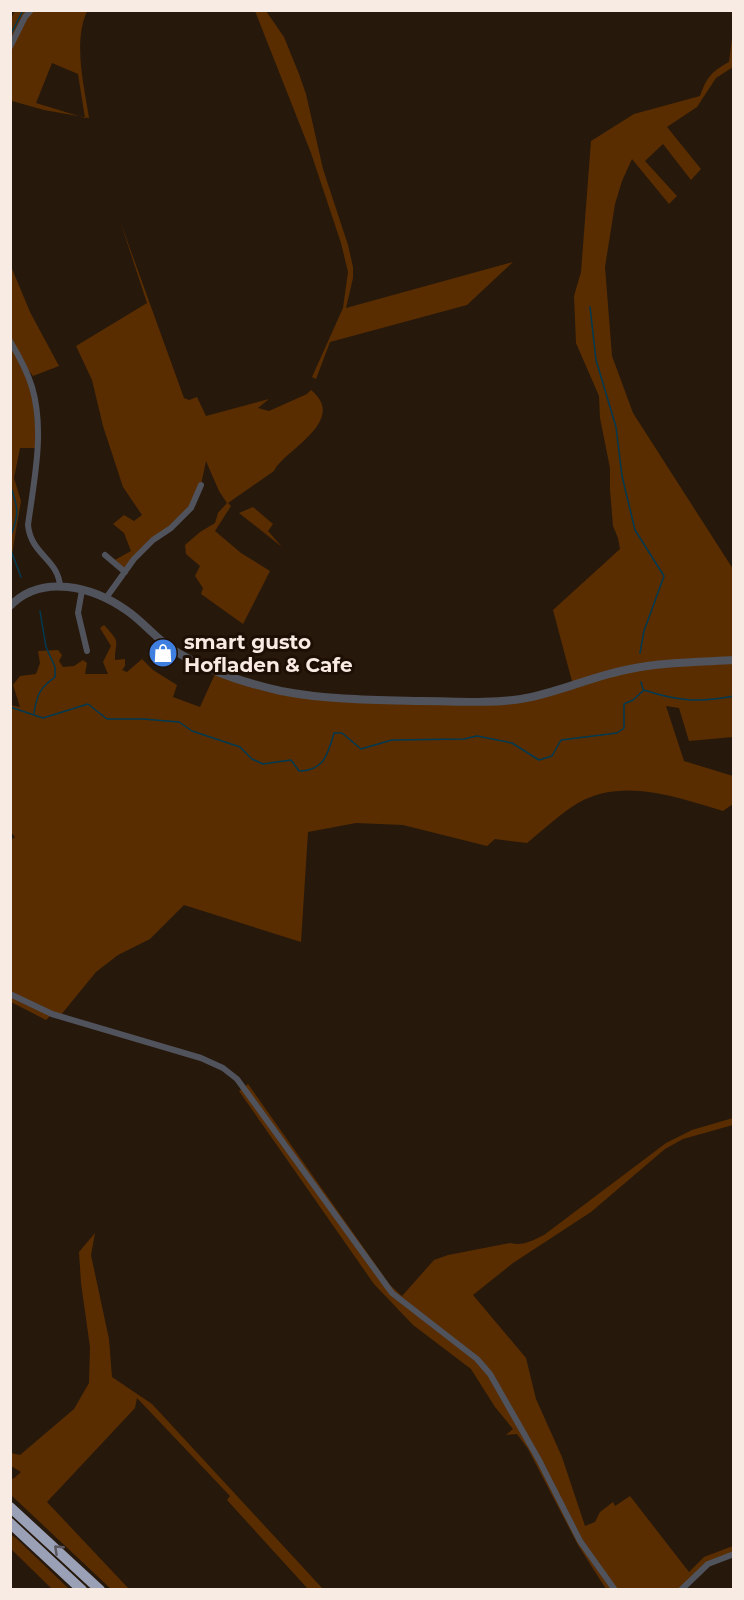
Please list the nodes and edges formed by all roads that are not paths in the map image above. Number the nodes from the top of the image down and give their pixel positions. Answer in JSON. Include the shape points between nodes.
{"nodes":[{"id":1,"x":32,"y":10,"type":"edge"},
{"id":2,"x":10,"y":47,"type":"edge"},
{"id":3,"x":10,"y":341,"type":"edge"},
{"id":4,"x":201,"y":485,"type":"dead end"},
{"id":5,"x":105,"y":555,"type":"dead end"},
{"id":6,"x":125,"y":572,"type":"junction"},
{"id":7,"x":60,"y":586,"type":"junction"},
{"id":8,"x":82,"y":590,"type":"junction"},
{"id":9,"x":106,"y":598,"type":"junction"},
{"id":10,"x":10,"y":606,"type":"edge"},
{"id":11,"x":87,"y":651,"type":"dead end"},
{"id":12,"x":734,"y":660,"type":"edge"},
{"id":13,"x":10,"y":994,"type":"edge"},
{"id":14,"x":10,"y":1507,"type":"edge"},
{"id":15,"x":10,"y":1523,"type":"edge"},
{"id":16,"x":734,"y":1554,"type":"edge"},
{"id":17,"x":82,"y":1590,"type":"edge"},
{"id":18,"x":100,"y":1590,"type":"edge"},
{"id":19,"x":615,"y":1590,"type":"edge"},
{"id":20,"x":681,"y":1590,"type":"edge"}],
"edges":[{"from":1,"to":2,"type":"street"},
{"from":3,"to":7,"type":"street","via":[[32,386],[38,422],[29,533],[35,547],[57,571]]},
{"from":4,"to":6,"type":"street","via":[[191,508],[153,540]]},
{"from":5,"to":6,"type":"street"},
{"from":6,"to":9,"type":"street"},
{"from":7,"to":8,"type":"street"},
{"from":7,"to":10,"type":"street","via":[[36,589]]},
{"from":8,"to":9,"type":"street"},
{"from":8,"to":11,"type":"street","via":[[78,613]]},
{"from":9,"to":12,"type":"street","via":[[176,652],[227,675],[281,690],[346,699],[493,702],[542,696],[630,669]]},
{"from":13,"to":19,"type":"street","via":[[52,1014],[201,1058],[237,1079],[392,1293],[477,1359],[490,1374],[580,1541]]},
{"from":18,"to":14,"type":"highway","one_way":true},
{"from":15,"to":17,"type":"highway"},
{"from":16,"to":20,"type":"street","via":[[708,1564]]}]}
